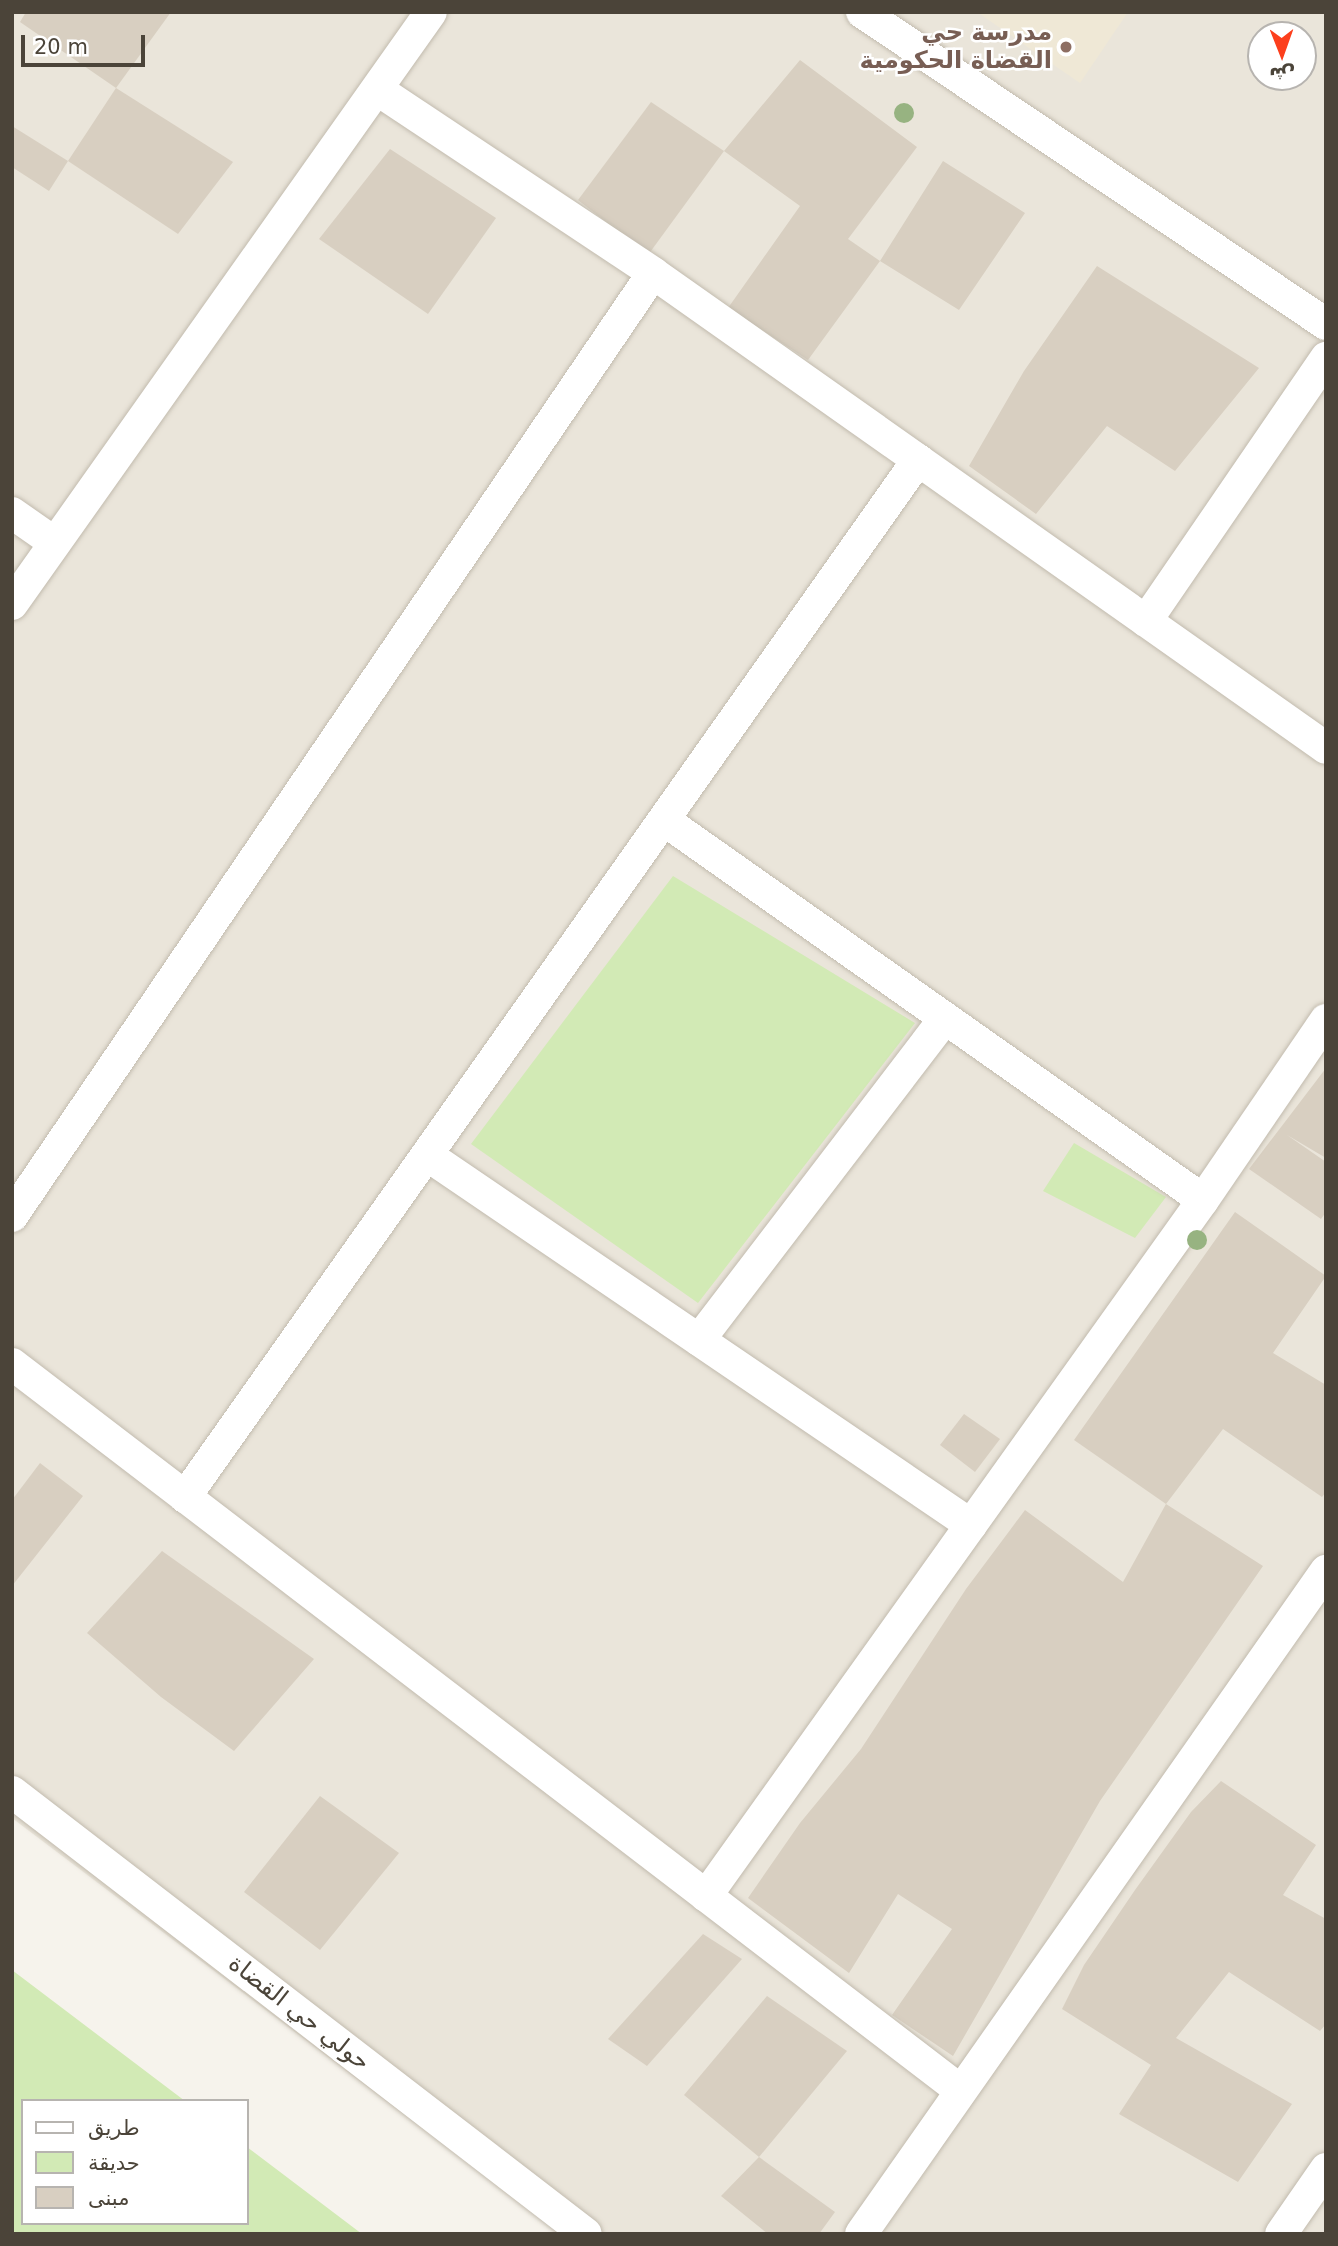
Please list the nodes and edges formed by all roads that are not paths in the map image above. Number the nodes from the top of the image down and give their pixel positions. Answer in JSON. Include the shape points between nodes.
{"nodes":[{"id":1,"x":430,"y":12,"type":"edge"},
{"id":2,"x":862,"y":12,"type":"edge"},
{"id":3,"x":378,"y":90,"type":"junction"},
{"id":4,"x":653,"y":273,"type":"junction"},
{"id":5,"x":1326,"y":324,"type":"edge"},
{"id":6,"x":1326,"y":358,"type":"edge"},
{"id":7,"x":918,"y":460,"type":"junction"},
{"id":8,"x":12,"y":513,"type":"edge"},
{"id":9,"x":55,"y":543,"type":"junction"},
{"id":10,"x":12,"y":604,"type":"edge"},
{"id":11,"x":1146,"y":621,"type":"junction"},
{"id":12,"x":1326,"y":748,"type":"edge"},
{"id":13,"x":664,"y":820,"type":"junction"},
{"id":14,"x":945,"y":1018,"type":"junction"},
{"id":15,"x":1326,"y":1020,"type":"edge"},
{"id":16,"x":427,"y":1155,"type":"junction"},
{"id":17,"x":1203,"y":1200,"type":"junction"},
{"id":18,"x":12,"y":1216,"type":"edge"},
{"id":19,"x":699,"y":1340,"type":"junction"},
{"id":20,"x":12,"y":1364,"type":"edge"},
{"id":21,"x":185,"y":1497,"type":"junction"},
{"id":22,"x":971,"y":1525,"type":"junction"},
{"id":23,"x":1326,"y":1571,"type":"edge"},
{"id":24,"x":1314,"y":1612,"type":"edge"},
{"id":25,"x":12,"y":1792,"type":"edge"},
{"id":26,"x":706,"y":1896,"type":"junction"},
{"id":27,"x":961,"y":2091,"type":"junction"},
{"id":28,"x":1326,"y":2169,"type":"edge"},
{"id":29,"x":586,"y":2234,"type":"edge"},
{"id":30,"x":861,"y":2234,"type":"edge"},
{"id":31,"x":1281,"y":2234,"type":"edge"}],
"edges":[{"from":1,"to":3,"type":"street"},
{"from":2,"to":5,"type":"street"},
{"from":3,"to":4,"type":"street"},
{"from":3,"to":9,"type":"street"},
{"from":4,"to":7,"type":"street"},
{"from":4,"to":18,"type":"street"},
{"from":6,"to":11,"type":"street"},
{"from":7,"to":11,"type":"street"},
{"from":7,"to":13,"type":"street"},
{"from":8,"to":9,"type":"street"},
{"from":9,"to":10,"type":"street"},
{"from":11,"to":12,"type":"street"},
{"from":13,"to":14,"type":"street"},
{"from":13,"to":16,"type":"street"},
{"from":14,"to":17,"type":"street"},
{"from":14,"to":19,"type":"street"},
{"from":15,"to":17,"type":"street"},
{"from":16,"to":19,"type":"street"},
{"from":16,"to":21,"type":"street"},
{"from":17,"to":22,"type":"street"},
{"from":19,"to":22,"type":"street"},
{"from":20,"to":21,"type":"street"},
{"from":21,"to":26,"type":"street"},
{"from":22,"to":26,"type":"street"},
{"from":23,"to":24,"type":"street"},
{"from":24,"to":27,"type":"street"},
{"from":25,"to":29,"type":"street","name":"حولي حي القضاة"},
{"from":26,"to":27,"type":"street"},
{"from":27,"to":30,"type":"street"},
{"from":28,"to":31,"type":"street"}]}
